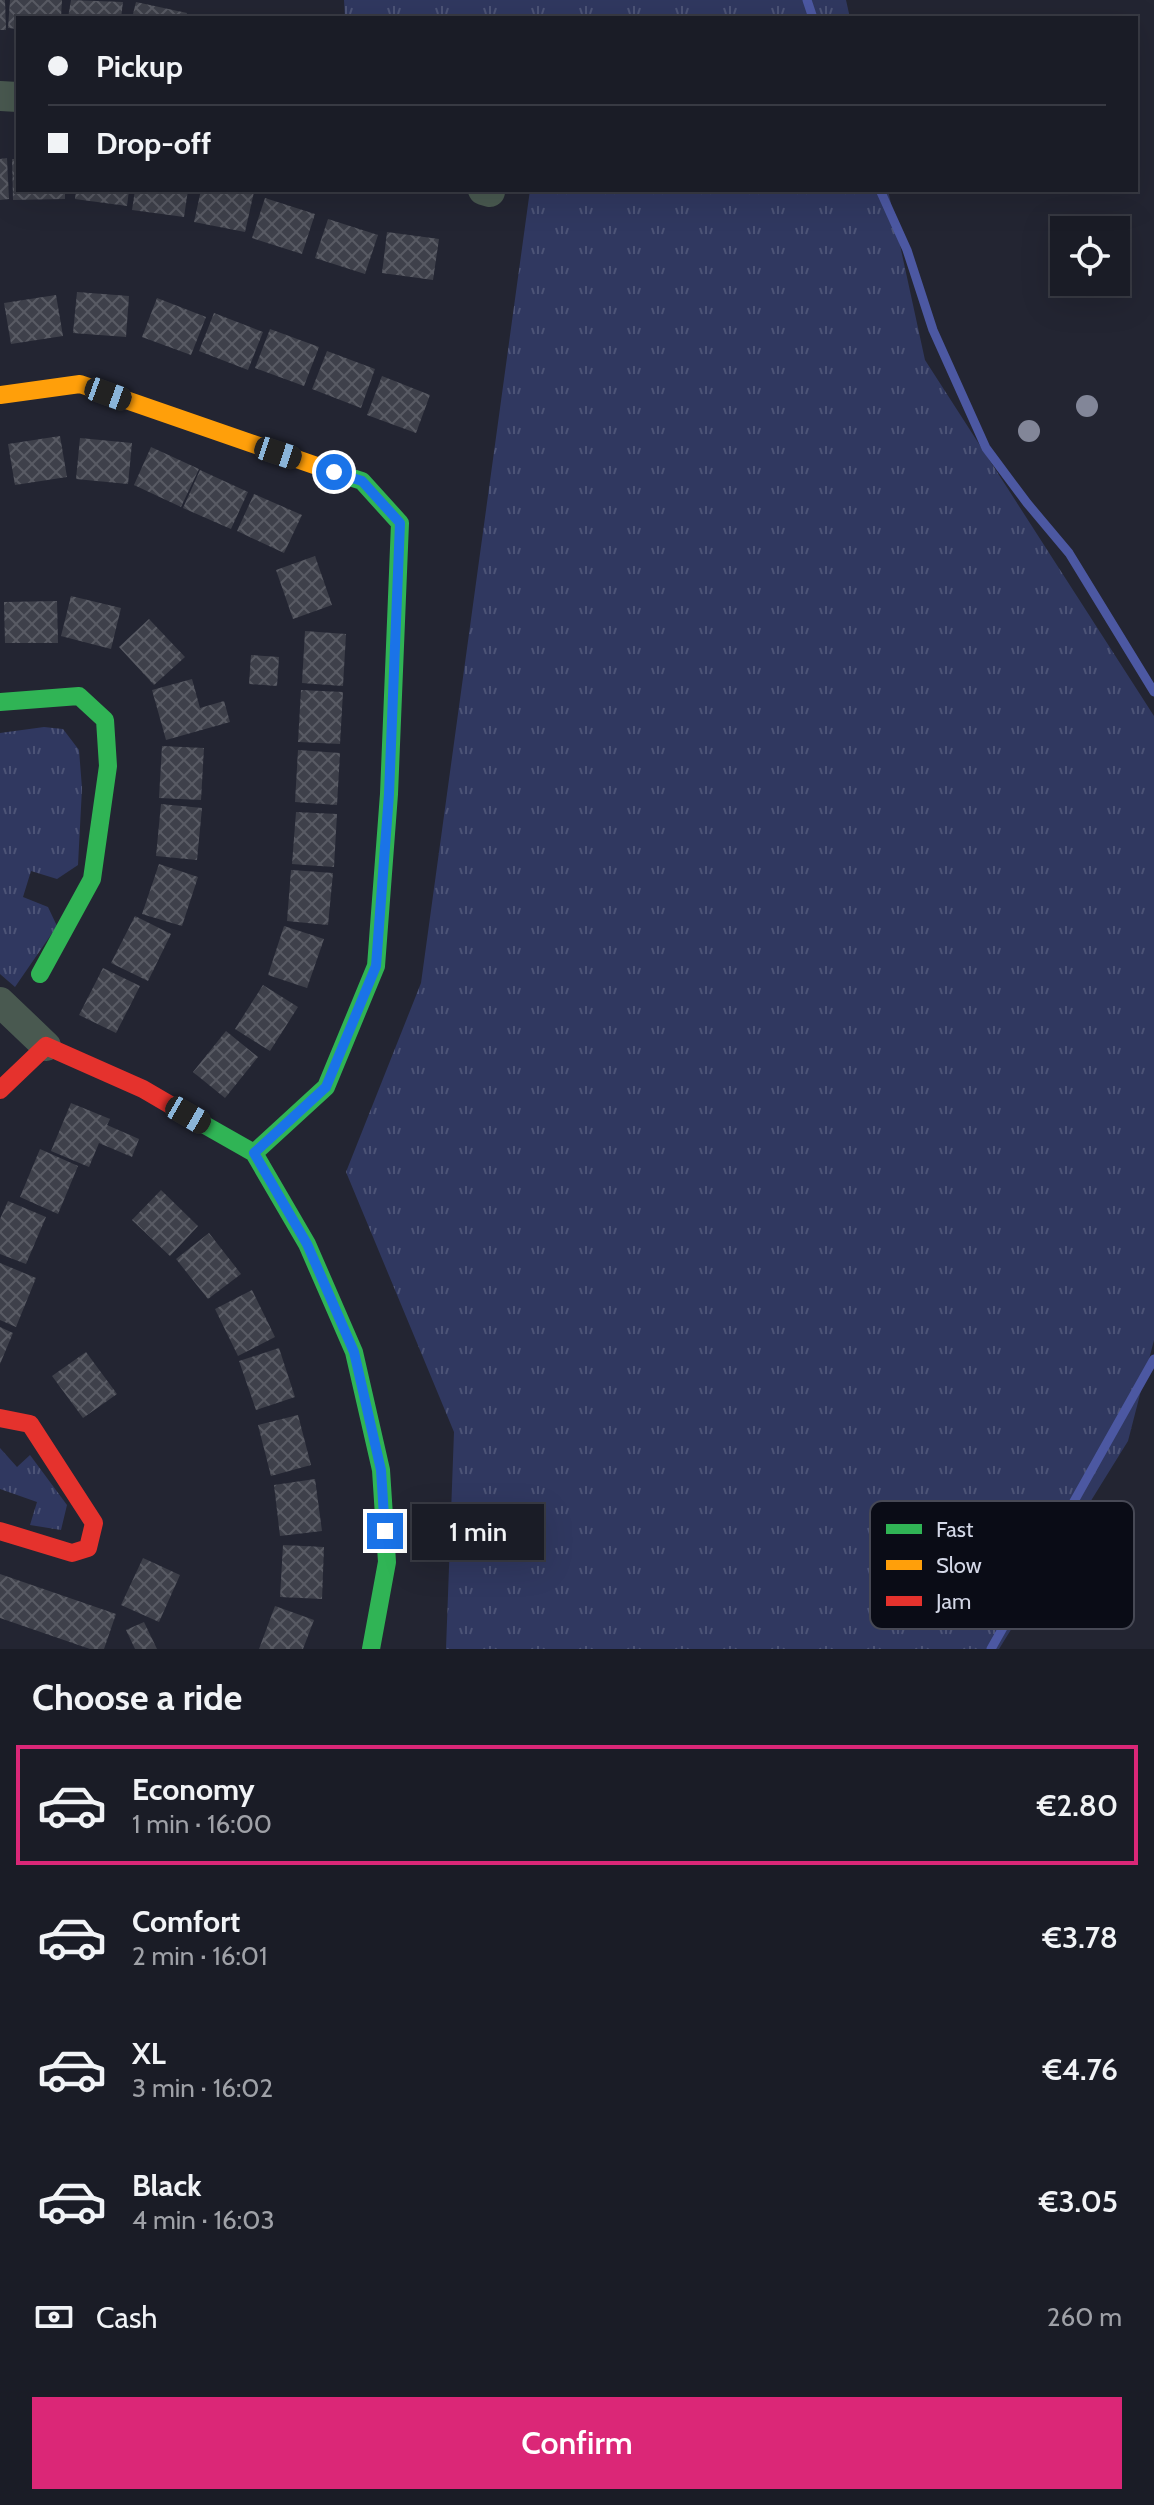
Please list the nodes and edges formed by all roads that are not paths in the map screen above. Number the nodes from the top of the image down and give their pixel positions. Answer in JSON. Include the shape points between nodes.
{"nodes":[{"id":1,"x":0,"y":395,"type":"edge"},
{"id":2,"x":0,"y":702,"type":"edge"},
{"id":3,"x":40,"y":974,"type":"dead end"},
{"id":4,"x":0,"y":1002,"type":"edge"},
{"id":5,"x":46,"y":1046,"type":"junction"},
{"id":6,"x":0,"y":1090,"type":"edge"},
{"id":7,"x":254,"y":1153,"type":"junction"},
{"id":8,"x":0,"y":1418,"type":"edge"},
{"id":9,"x":0,"y":1531,"type":"edge"},
{"id":10,"x":371,"y":1649,"type":"edge"}],
"edges":[{"from":1,"to":7,"type":"street","via":[[80,384],[362,481],[400,523],[376,966],[326,1087]]},
{"from":2,"to":3,"type":"street","via":[[79,696],[105,720],[108,766],[92,879]]},
{"from":4,"to":5,"type":"street"},
{"from":5,"to":6,"type":"street"},
{"from":5,"to":7,"type":"street","via":[[143,1089]]},
{"from":7,"to":10,"type":"street","via":[[307,1244],[354,1352],[381,1470],[387,1562]]},
{"from":8,"to":9,"type":"street","via":[[30,1424],[94,1523],[88,1548],[72,1553]]}]}
